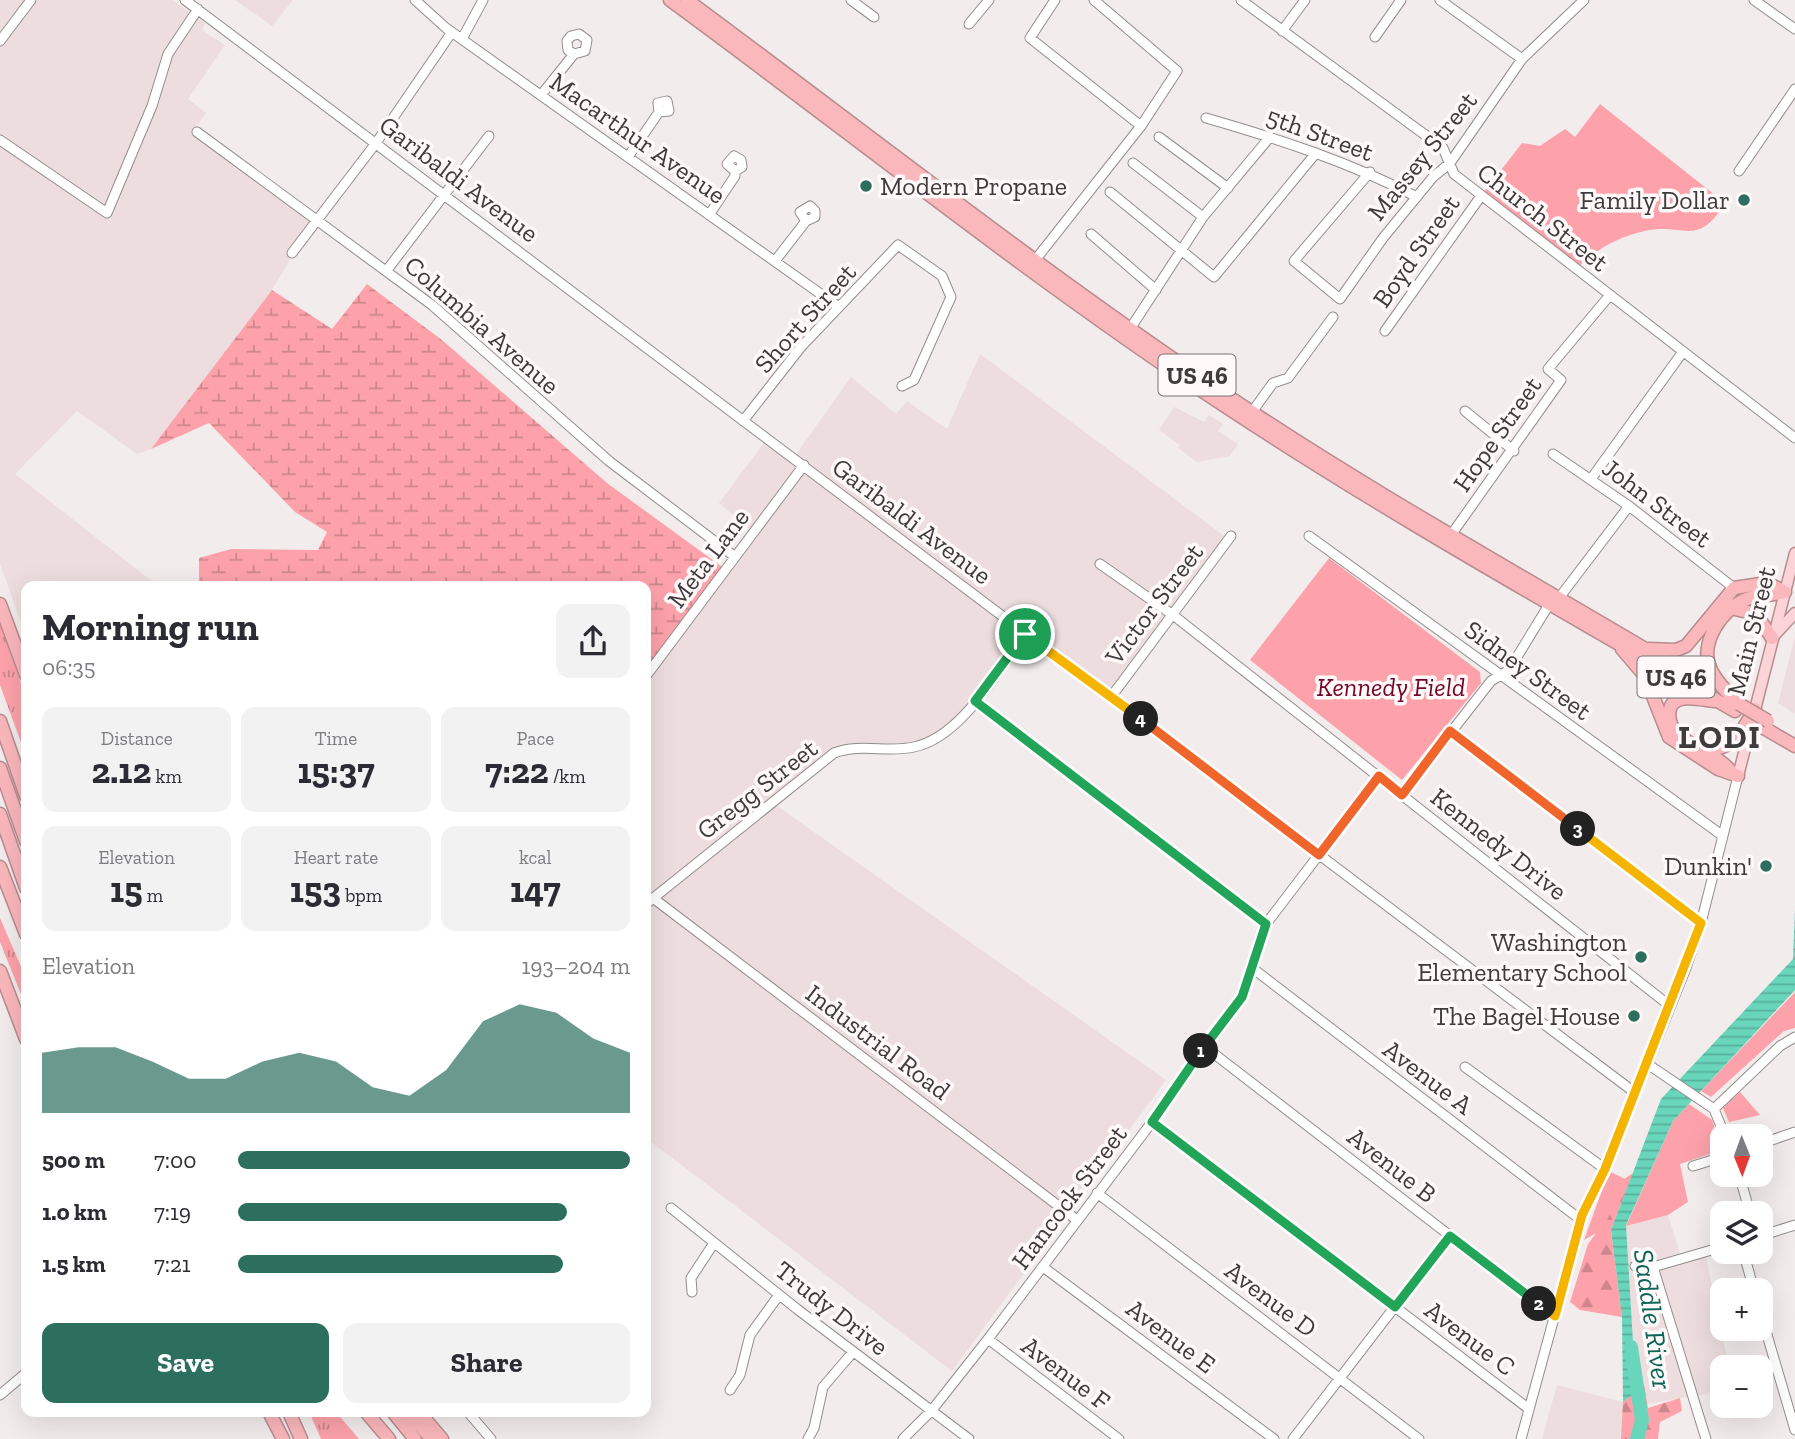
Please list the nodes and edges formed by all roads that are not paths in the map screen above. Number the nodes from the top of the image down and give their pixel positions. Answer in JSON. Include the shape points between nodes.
{"nodes":[{"id":1,"x":31,"y":0,"type":"edge"},
{"id":2,"x":185,"y":0,"type":"edge"},
{"id":3,"x":415,"y":0,"type":"edge"},
{"id":4,"x":483,"y":0,"type":"edge"},
{"id":5,"x":670,"y":0,"type":"edge"},
{"id":6,"x":687,"y":0,"type":"edge"},
{"id":7,"x":851,"y":0,"type":"edge"},
{"id":8,"x":989,"y":0,"type":"edge"},
{"id":9,"x":1055,"y":0,"type":"edge"},
{"id":10,"x":1094,"y":0,"type":"edge"},
{"id":11,"x":1241,"y":0,"type":"edge"},
{"id":12,"x":1305,"y":0,"type":"edge"},
{"id":13,"x":1401,"y":0,"type":"edge"},
{"id":14,"x":1440,"y":0,"type":"edge"},
{"id":15,"x":1584,"y":0,"type":"edge"},
{"id":16,"x":1754,"y":0,"type":"edge"},
{"id":17,"x":198,"y":9,"type":"junction"},
{"id":18,"x":874,"y":17,"type":"dead end"},
{"id":19,"x":970,"y":24,"type":"dead end"},
{"id":20,"x":1795,"y":29,"type":"edge"},
{"id":21,"x":1282,"y":31,"type":"junction"},
{"id":22,"x":452,"y":32,"type":"junction"},
{"id":23,"x":1375,"y":37,"type":"dead end"},
{"id":24,"x":463,"y":39,"type":"junction"},
{"id":25,"x":0,"y":41,"type":"edge"},
{"id":26,"x":574,"y":54,"type":"dead end"},
{"id":27,"x":1522,"y":59,"type":"junction"},
{"id":28,"x":1795,"y":89,"type":"edge"},
{"id":29,"x":541,"y":95,"type":"junction"},
{"id":30,"x":659,"y":112,"type":"dead end"},
{"id":31,"x":1206,"y":118,"type":"dead end"},
{"id":32,"x":1141,"y":126,"type":"junction"},
{"id":33,"x":197,"y":132,"type":"dead end"},
{"id":34,"x":489,"y":136,"type":"dead end"},
{"id":35,"x":1159,"y":137,"type":"dead end"},
{"id":36,"x":1270,"y":137,"type":"junction"},
{"id":37,"x":0,"y":140,"type":"edge"},
{"id":38,"x":376,"y":143,"type":"junction"},
{"id":39,"x":1317,"y":153,"type":"junction"},
{"id":40,"x":628,"y":157,"type":"junction"},
{"id":41,"x":1133,"y":163,"type":"dead end"},
{"id":42,"x":1450,"y":163,"type":"junction"},
{"id":43,"x":735,"y":171,"type":"dead end"},
{"id":44,"x":1739,"y":171,"type":"dead end"},
{"id":45,"x":1370,"y":172,"type":"junction"},
{"id":46,"x":1228,"y":188,"type":"junction"},
{"id":47,"x":1110,"y":192,"type":"dead end"},
{"id":48,"x":444,"y":195,"type":"junction"},
{"id":49,"x":1481,"y":196,"type":"junction"},
{"id":50,"x":1417,"y":197,"type":"junction"},
{"id":51,"x":709,"y":215,"type":"junction"},
{"id":52,"x":1203,"y":217,"type":"junction"},
{"id":53,"x":317,"y":220,"type":"junction"},
{"id":54,"x":806,"y":221,"type":"dead end"},
{"id":55,"x":1091,"y":234,"type":"dead end"},
{"id":56,"x":1182,"y":250,"type":"junction"},
{"id":57,"x":292,"y":253,"type":"dead end"},
{"id":58,"x":1036,"y":259,"type":"junction"},
{"id":59,"x":775,"y":261,"type":"junction"},
{"id":60,"x":387,"y":270,"type":"junction"},
{"id":61,"x":1156,"y":290,"type":"junction"},
{"id":62,"x":1609,"y":295,"type":"junction"},
{"id":63,"x":839,"y":307,"type":"junction"},
{"id":64,"x":1334,"y":317,"type":"dead end"},
{"id":65,"x":1130,"y":329,"type":"junction"},
{"id":66,"x":1385,"y":331,"type":"dead end"},
{"id":67,"x":1682,"y":353,"type":"junction"},
{"id":68,"x":902,"y":386,"type":"dead end"},
{"id":69,"x":1465,"y":411,"type":"dead end"},
{"id":70,"x":1252,"y":412,"type":"junction"},
{"id":71,"x":743,"y":421,"type":"junction"},
{"id":72,"x":1795,"y":438,"type":"edge"},
{"id":73,"x":1514,"y":451,"type":"junction"},
{"id":74,"x":1553,"y":454,"type":"dead end"},
{"id":75,"x":804,"y":465,"type":"junction"},
{"id":76,"x":1591,"y":479,"type":"junction"},
{"id":77,"x":1629,"y":506,"type":"junction"},
{"id":78,"x":1451,"y":535,"type":"junction"},
{"id":79,"x":1231,"y":536,"type":"dead end"},
{"id":80,"x":1309,"y":536,"type":"dead end"},
{"id":81,"x":1795,"y":554,"type":"edge"},
{"id":82,"x":734,"y":556,"type":"junction"},
{"id":83,"x":1100,"y":564,"type":"dead end"},
{"id":84,"x":1734,"y":588,"type":"junction"},
{"id":85,"x":1785,"y":592,"type":"junction"},
{"id":86,"x":1554,"y":601,"type":"junction"},
{"id":87,"x":0,"y":604,"type":"edge"},
{"id":88,"x":1731,"y":608,"type":"junction"},
{"id":89,"x":1795,"y":613,"type":"edge"},
{"id":90,"x":1173,"y":615,"type":"junction"},
{"id":91,"x":1025,"y":634,"type":"junction"},
{"id":92,"x":1772,"y":638,"type":"junction"},
{"id":93,"x":1617,"y":642,"type":"junction"},
{"id":94,"x":1646,"y":649,"type":"junction"},
{"id":95,"x":21,"y":661,"type":"edge"},
{"id":96,"x":651,"y":669,"type":"edge"},
{"id":97,"x":1499,"y":675,"type":"junction"},
{"id":98,"x":1111,"y":697,"type":"junction"},
{"id":99,"x":975,"y":701,"type":"junction"},
{"id":100,"x":1718,"y":701,"type":"junction"},
{"id":101,"x":1737,"y":708,"type":"junction"},
{"id":102,"x":1755,"y":709,"type":"junction"},
{"id":103,"x":0,"y":720,"type":"edge"},
{"id":104,"x":1766,"y":725,"type":"junction"},
{"id":105,"x":1450,"y":731,"type":"junction"},
{"id":106,"x":1795,"y":737,"type":"edge"},
{"id":107,"x":1795,"y":746,"type":"edge"},
{"id":108,"x":1704,"y":751,"type":"junction"},
{"id":109,"x":0,"y":768,"type":"edge"},
{"id":110,"x":1734,"y":774,"type":"junction"},
{"id":111,"x":1379,"y":776,"type":"junction"},
{"id":112,"x":21,"y":781,"type":"edge"},
{"id":113,"x":1402,"y":795,"type":"junction"},
{"id":114,"x":0,"y":814,"type":"edge"},
{"id":115,"x":21,"y":827,"type":"edge"},
{"id":116,"x":1723,"y":836,"type":"junction"},
{"id":117,"x":1319,"y":855,"type":"junction"},
{"id":118,"x":0,"y":867,"type":"edge"},
{"id":119,"x":21,"y":874,"type":"edge"},
{"id":120,"x":651,"y":900,"type":"edge"},
{"id":121,"x":651,"y":902,"type":"edge"},
{"id":122,"x":21,"y":921,"type":"edge"},
{"id":123,"x":1701,"y":923,"type":"junction"},
{"id":124,"x":1266,"y":924,"type":"junction"},
{"id":125,"x":1251,"y":967,"type":"junction"},
{"id":126,"x":0,"y":971,"type":"edge"},
{"id":127,"x":1670,"y":1006,"type":"junction"},
{"id":128,"x":21,"y":1025,"type":"edge"},
{"id":129,"x":1795,"y":1037,"type":"edge"},
{"id":130,"x":1204,"y":1046,"type":"junction"},
{"id":131,"x":1646,"y":1063,"type":"junction"},
{"id":132,"x":1465,"y":1067,"type":"dead end"},
{"id":133,"x":1634,"y":1092,"type":"junction"},
{"id":134,"x":1714,"y":1109,"type":"junction"},
{"id":135,"x":1152,"y":1122,"type":"junction"},
{"id":136,"x":1720,"y":1124,"type":"edge"},
{"id":137,"x":1795,"y":1132,"type":"edge"},
{"id":138,"x":1773,"y":1140,"type":"edge"},
{"id":139,"x":1710,"y":1161,"type":"edge"},
{"id":140,"x":1693,"y":1166,"type":"dead end"},
{"id":141,"x":1605,"y":1169,"type":"junction"},
{"id":142,"x":1097,"y":1193,"type":"junction"},
{"id":143,"x":671,"y":1208,"type":"dead end"},
{"id":144,"x":1077,"y":1220,"type":"junction"},
{"id":145,"x":1581,"y":1220,"type":"junction"},
{"id":146,"x":1795,"y":1226,"type":"edge"},
{"id":147,"x":1773,"y":1232,"type":"edge"},
{"id":148,"x":1450,"y":1236,"type":"junction"},
{"id":149,"x":714,"y":1243,"type":"junction"},
{"id":150,"x":1710,"y":1250,"type":"edge"},
{"id":151,"x":1636,"y":1266,"type":"dead end"},
{"id":152,"x":1042,"y":1267,"type":"junction"},
{"id":153,"x":1653,"y":1267,"type":"junction"},
{"id":154,"x":692,"y":1292,"type":"dead end"},
{"id":155,"x":779,"y":1295,"type":"junction"},
{"id":156,"x":1395,"y":1307,"type":"junction"},
{"id":157,"x":1555,"y":1316,"type":"junction"},
{"id":158,"x":988,"y":1339,"type":"junction"},
{"id":159,"x":1769,"y":1341,"type":"edge"},
{"id":160,"x":853,"y":1352,"type":"junction"},
{"id":161,"x":21,"y":1377,"type":"edge"},
{"id":162,"x":1340,"y":1378,"type":"junction"},
{"id":163,"x":730,"y":1390,"type":"dead end"},
{"id":164,"x":0,"y":1395,"type":"edge"},
{"id":165,"x":1529,"y":1409,"type":"junction"},
{"id":166,"x":932,"y":1410,"type":"junction"},
{"id":167,"x":271,"y":1417,"type":"edge"},
{"id":168,"x":291,"y":1417,"type":"edge"},
{"id":169,"x":370,"y":1417,"type":"edge"},
{"id":170,"x":397,"y":1417,"type":"edge"},
{"id":171,"x":412,"y":1417,"type":"edge"},
{"id":172,"x":423,"y":1417,"type":"edge"},
{"id":173,"x":472,"y":1417,"type":"edge"},
{"id":174,"x":1795,"y":1430,"type":"edge"},
{"id":175,"x":281,"y":1439,"type":"edge"},
{"id":176,"x":300,"y":1439,"type":"edge"},
{"id":177,"x":388,"y":1439,"type":"edge"},
{"id":178,"x":415,"y":1439,"type":"edge"},
{"id":179,"x":432,"y":1439,"type":"edge"},
{"id":180,"x":442,"y":1439,"type":"edge"},
{"id":181,"x":491,"y":1439,"type":"edge"},
{"id":182,"x":808,"y":1439,"type":"edge"},
{"id":183,"x":903,"y":1439,"type":"edge"},
{"id":184,"x":969,"y":1439,"type":"edge"},
{"id":185,"x":1119,"y":1439,"type":"edge"},
{"id":186,"x":1274,"y":1439,"type":"edge"},
{"id":187,"x":1293,"y":1439,"type":"edge"},
{"id":188,"x":1419,"y":1439,"type":"edge"},
{"id":189,"x":1521,"y":1439,"type":"edge"},
{"id":190,"x":1706,"y":1439,"type":"edge"}],
"edges":[{"from":1,"to":25,"type":"street"},
{"from":2,"to":17,"type":"street","name":"Garibaldi Avenue"},
{"from":3,"to":22,"type":"street","name":"Macarthur Avenue"},
{"from":4,"to":24,"type":"street"},
{"from":5,"to":86,"type":"highway","number":"US 46","via":[[1178,375],[1315,464]]},
{"from":6,"to":58,"type":"highway","number":"US 46"},
{"from":7,"to":18,"type":"street"},
{"from":8,"to":19,"type":"street"},
{"from":9,"to":32,"type":"street","via":[[1030,38]]},
{"from":10,"to":32,"type":"street","via":[[1177,71]]},
{"from":11,"to":21,"type":"street","name":"Church Street"},
{"from":12,"to":21,"type":"street"},
{"from":13,"to":23,"type":"street"},
{"from":14,"to":27,"type":"street"},
{"from":15,"to":27,"type":"street","name":"Massey Street"},
{"from":16,"to":20,"type":"street"},
{"from":17,"to":37,"type":"street","via":[[168,54],[149,114],[107,212]]},
{"from":17,"to":38,"type":"street","name":"Garibaldi Avenue"},
{"from":21,"to":42,"type":"street","name":"Church Street","via":[[1443,148]]},
{"from":22,"to":24,"type":"street","name":"Macarthur Avenue"},
{"from":22,"to":38,"type":"street"},
{"from":24,"to":29,"type":"street","name":"Macarthur Avenue"},
{"from":26,"to":29,"type":"street"},
{"from":27,"to":42,"type":"street","name":"Massey Street"},
{"from":28,"to":44,"type":"street"},
{"from":29,"to":40,"type":"street","name":"Macarthur Avenue"},
{"from":30,"to":40,"type":"street"},
{"from":31,"to":36,"type":"street","name":"5th Street"},
{"from":32,"to":58,"type":"street"},
{"from":33,"to":53,"type":"street","name":"Columbia Avenue"},
{"from":34,"to":48,"type":"street"},
{"from":35,"to":46,"type":"street"},
{"from":36,"to":39,"type":"street","name":"5th Street"},
{"from":36,"to":46,"type":"street"},
{"from":38,"to":48,"type":"street","name":"Garibaldi Avenue"},
{"from":38,"to":53,"type":"street"},
{"from":39,"to":45,"type":"street","name":"5th Street"},
{"from":39,"to":56,"type":"street","via":[[1214,276]]},
{"from":40,"to":51,"type":"street","name":"Macarthur Avenue"},
{"from":41,"to":52,"type":"street"},
{"from":42,"to":49,"type":"street","name":"Church Street","via":[[1454,174]]},
{"from":42,"to":50,"type":"street","name":"Massey Street"},
{"from":43,"to":51,"type":"street"},
{"from":45,"to":50,"type":"street","name":"5th Street"},
{"from":45,"to":50,"type":"street","name":"Massey Street","via":[[1294,261],[1340,299]]},
{"from":46,"to":52,"type":"street"},
{"from":47,"to":56,"type":"street"},
{"from":48,"to":60,"type":"street"},
{"from":48,"to":71,"type":"street","name":"Garibaldi Avenue"},
{"from":49,"to":62,"type":"street","name":"Church Street"},
{"from":49,"to":66,"type":"street","name":"Boyd Street"},
{"from":51,"to":59,"type":"street","name":"Macarthur Avenue"},
{"from":52,"to":56,"type":"street"},
{"from":53,"to":57,"type":"street"},
{"from":53,"to":60,"type":"street","name":"Columbia Avenue"},
{"from":54,"to":59,"type":"street"},
{"from":55,"to":61,"type":"street"},
{"from":56,"to":61,"type":"street"},
{"from":58,"to":65,"type":"highway","number":"US 46"},
{"from":59,"to":63,"type":"street","name":"Macarthur Avenue"},
{"from":60,"to":82,"type":"street","name":"Columbia Avenue","via":[[452,321],[609,461]]},
{"from":61,"to":65,"type":"street"},
{"from":62,"to":67,"type":"street","name":"Church Street"},
{"from":62,"to":73,"type":"street","name":"Hope Street","via":[[1548,369],[1561,380]]},
{"from":63,"to":68,"type":"street","name":"Short Street","via":[[898,245],[942,276],[951,297],[914,380]]},
{"from":63,"to":71,"type":"street","name":"Short Street"},
{"from":64,"to":70,"type":"street","via":[[1288,378],[1273,383]]},
{"from":65,"to":70,"type":"highway","number":"US 46"},
{"from":67,"to":72,"type":"street","name":"Church Street"},
{"from":67,"to":76,"type":"street"},
{"from":69,"to":73,"type":"street"},
{"from":70,"to":78,"type":"highway","number":"US 46"},
{"from":71,"to":75,"type":"street","name":"Garibaldi Avenue"},
{"from":73,"to":78,"type":"street","name":"Hope Street"},
{"from":74,"to":76,"type":"street","name":"John Street"},
{"from":75,"to":82,"type":"street","name":"Meta Lane"},
{"from":75,"to":91,"type":"street","name":"Garibaldi Avenue"},
{"from":76,"to":77,"type":"street","name":"John Street"},
{"from":77,"to":84,"type":"street","name":"John Street"},
{"from":77,"to":86,"type":"street"},
{"from":78,"to":86,"type":"highway","number":"US 46"},
{"from":79,"to":90,"type":"street","name":"Victor Street"},
{"from":80,"to":97,"type":"street","name":"Sidney Street"},
{"from":81,"to":85,"type":"main road","name":"Main Street"},
{"from":82,"to":96,"type":"street","name":"Meta Lane"},
{"from":83,"to":90,"type":"street","name":"Kennedy Drive"},
{"from":84,"to":85,"type":"highway","via":[[1767,583]]},
{"from":84,"to":94,"type":"highway","via":[[1685,647]]},
{"from":85,"to":88,"type":"highway","via":[[1747,599]]},
{"from":85,"to":92,"type":"main road","name":"Main Street"},
{"from":86,"to":93,"type":"highway","number":"US 46"},
{"from":86,"to":94,"type":"highway","number":"US 46"},
{"from":86,"to":97,"type":"street","via":[[1509,670]]},
{"from":87,"to":95,"type":"highway"},
{"from":88,"to":92,"type":"highway","via":[[1756,614]]},
{"from":88,"to":101,"type":"highway","via":[[1712,634],[1708,656],[1710,669]]},
{"from":89,"to":92,"type":"main road"},
{"from":90,"to":98,"type":"street","name":"Victor Street"},
{"from":90,"to":111,"type":"street","name":"Kennedy Drive"},
{"from":91,"to":98,"type":"street","name":"Garibaldi Avenue"},
{"from":91,"to":99,"type":"street","name":"Gregg Street"},
{"from":92,"to":102,"type":"main road","name":"Main Street"},
{"from":93,"to":100,"type":"highway","number":"US 46"},
{"from":93,"to":110,"type":"highway","via":[[1645,676],[1669,737],[1718,769]]},
{"from":94,"to":101,"type":"highway","number":"US 46"},
{"from":97,"to":105,"type":"street"},
{"from":97,"to":116,"type":"street","name":"Sidney Street"},
{"from":98,"to":117,"type":"street","name":"Garibaldi Avenue"},
{"from":99,"to":120,"type":"street","name":"Gregg Street","via":[[949,730],[928,743],[898,749],[857,747],[834,754]]},
{"from":99,"to":124,"type":"street"},
{"from":100,"to":101,"type":"highway","number":"US 46"},
{"from":100,"to":108,"type":"highway","via":[[1684,698],[1669,711],[1676,732]]},
{"from":101,"to":104,"type":"highway","number":"US 46"},
{"from":102,"to":108,"type":"highway","via":[[1734,743]]},
{"from":102,"to":110,"type":"main road","name":"Main Street"},
{"from":103,"to":112,"type":"highway"},
{"from":104,"to":106,"type":"highway","number":"US 46"},
{"from":104,"to":107,"type":"highway","number":"US 46"},
{"from":105,"to":113,"type":"street"},
{"from":105,"to":123,"type":"street"},
{"from":108,"to":110,"type":"highway","via":[[1724,761]]},
{"from":109,"to":115,"type":"highway"},
{"from":110,"to":116,"type":"street","name":"Main Street"},
{"from":111,"to":113,"type":"street","name":"Kennedy Drive"},
{"from":111,"to":117,"type":"street","name":"Hancock Street"},
{"from":113,"to":127,"type":"street","name":"Kennedy Drive"},
{"from":114,"to":119,"type":"highway"},
{"from":116,"to":123,"type":"street","name":"Main Street"},
{"from":117,"to":124,"type":"street","name":"Hancock Street"},
{"from":117,"to":133,"type":"street","name":"Garibaldi Avenue"},
{"from":118,"to":122,"type":"highway"},
{"from":121,"to":144,"type":"street","name":"Industrial Road"},
{"from":123,"to":127,"type":"street","name":"Main Street"},
{"from":124,"to":125,"type":"street","name":"Hancock Street"},
{"from":125,"to":130,"type":"street","name":"Hancock Street","via":[[1242,997]]},
{"from":125,"to":145,"type":"street","name":"Avenue A"},
{"from":126,"to":128,"type":"highway"},
{"from":127,"to":131,"type":"street","name":"Main Street"},
{"from":129,"to":134,"type":"street"},
{"from":130,"to":135,"type":"street","name":"Hancock Street"},
{"from":130,"to":148,"type":"street","name":"Avenue B"},
{"from":131,"to":133,"type":"street","name":"Main Street"},
{"from":131,"to":134,"type":"street"},
{"from":132,"to":141,"type":"street"},
{"from":133,"to":141,"type":"street","name":"Main Street"},
{"from":134,"to":136,"type":"street"},
{"from":135,"to":142,"type":"street","name":"Hancock Street"},
{"from":135,"to":156,"type":"street","name":"Avenue C"},
{"from":137,"to":138,"type":"street"},
{"from":139,"to":140,"type":"street"},
{"from":141,"to":145,"type":"street","name":"Main Street"},
{"from":142,"to":144,"type":"street","name":"Hancock Street"},
{"from":142,"to":162,"type":"street","name":"Avenue D"},
{"from":143,"to":149,"type":"street","name":"Trudy Drive"},
{"from":144,"to":152,"type":"street","name":"Hancock Street"},
{"from":145,"to":157,"type":"street","name":"Main Street"},
{"from":146,"to":147,"type":"street"},
{"from":148,"to":156,"type":"street"},
{"from":148,"to":157,"type":"street","name":"Avenue B"},
{"from":149,"to":154,"type":"street","via":[[691,1278]]},
{"from":149,"to":155,"type":"street","name":"Trudy Drive"},
{"from":150,"to":153,"type":"street"},
{"from":151,"to":153,"type":"street"},
{"from":152,"to":158,"type":"street","name":"Hancock Street"},
{"from":152,"to":186,"type":"street","name":"Avenue E"},
{"from":153,"to":190,"type":"street"},
{"from":155,"to":160,"type":"street","name":"Trudy Drive"},
{"from":155,"to":163,"type":"street","via":[[750,1335],[740,1375]]},
{"from":156,"to":162,"type":"street"},
{"from":156,"to":165,"type":"street","name":"Avenue C"},
{"from":157,"to":165,"type":"street","name":"Main Street"},
{"from":158,"to":166,"type":"street","name":"Hancock Street"},
{"from":158,"to":185,"type":"street","name":"Avenue F"},
{"from":159,"to":174,"type":"street"},
{"from":160,"to":166,"type":"street","name":"Trudy Drive"},
{"from":160,"to":182,"type":"street","via":[[823,1387]]},
{"from":161,"to":164,"type":"street"},
{"from":162,"to":187,"type":"street"},
{"from":162,"to":188,"type":"street","name":"Avenue D"},
{"from":165,"to":189,"type":"street","name":"Main Street"},
{"from":166,"to":183,"type":"street","name":"Hancock Street"},
{"from":166,"to":184,"type":"street","name":"Trudy Drive"},
{"from":167,"to":175,"type":"highway"},
{"from":168,"to":176,"type":"highway"},
{"from":169,"to":177,"type":"highway"},
{"from":170,"to":178,"type":"highway"},
{"from":171,"to":179,"type":"highway"},
{"from":172,"to":180,"type":"highway"},
{"from":173,"to":181,"type":"street"}]}
